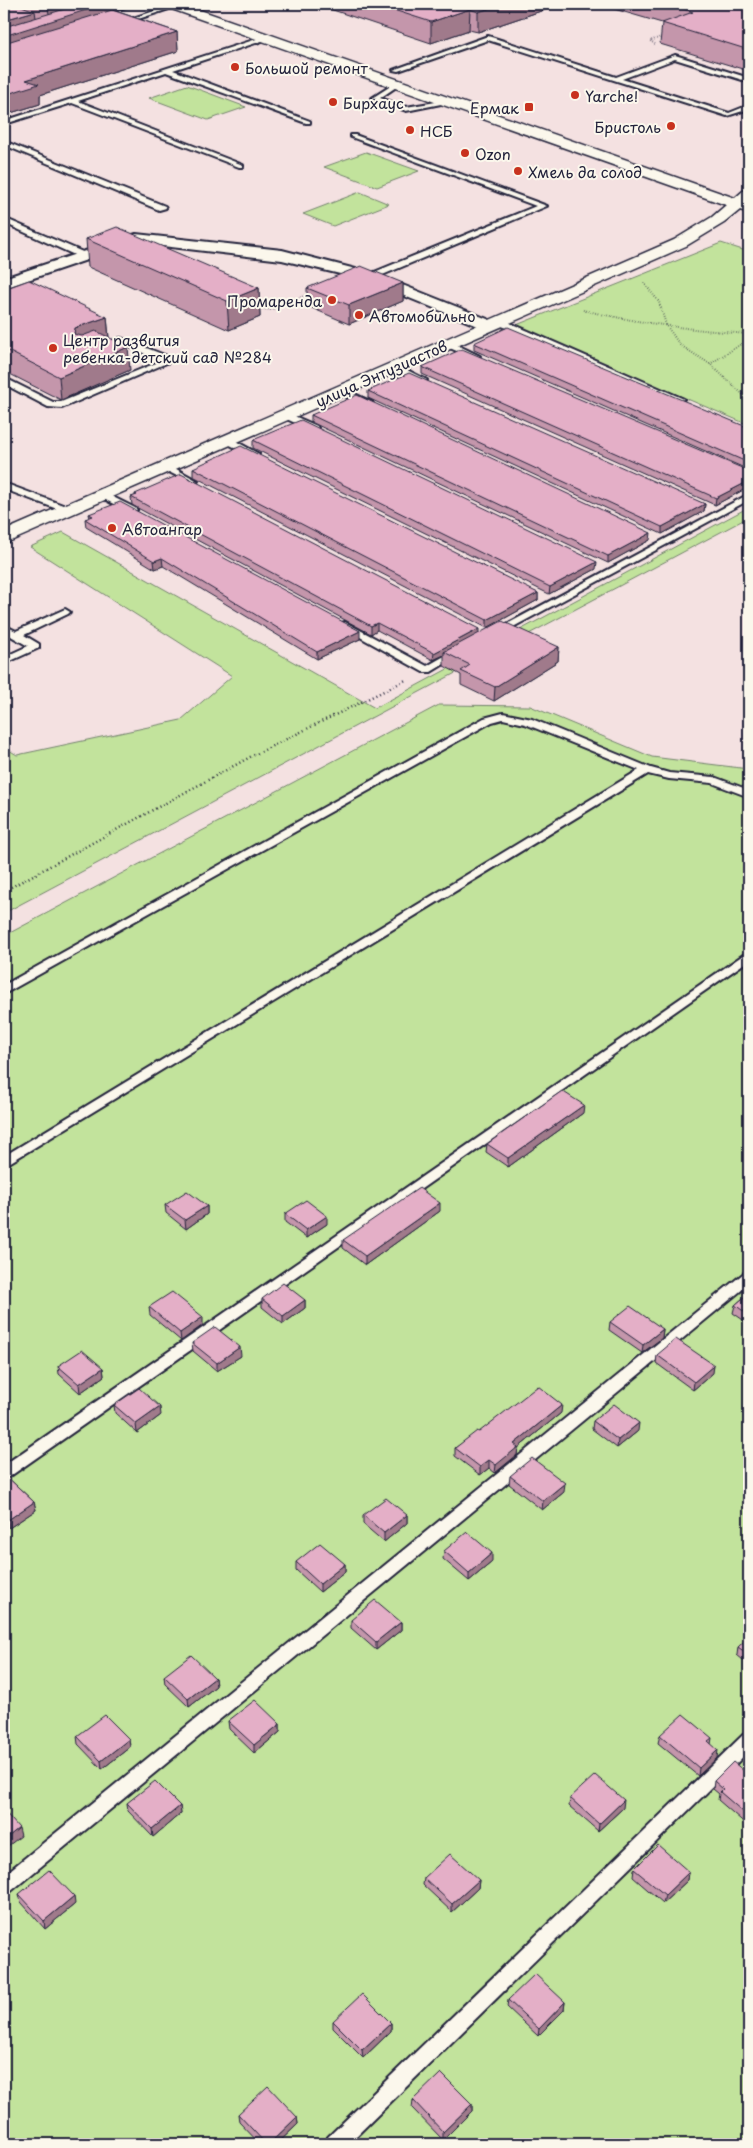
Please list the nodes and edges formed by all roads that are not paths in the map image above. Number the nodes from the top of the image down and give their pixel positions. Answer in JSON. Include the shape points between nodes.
{"nodes":[{"id":1,"x":132,"y":4,"type":"edge"},
{"id":2,"x":177,"y":4,"type":"edge"},
{"id":3,"x":205,"y":4,"type":"edge"},
{"id":4,"x":105,"y":12,"type":"junction"},
{"id":5,"x":86,"y":18,"type":"edge"},
{"id":6,"x":129,"y":20,"type":"junction"},
{"id":7,"x":111,"y":26,"type":"edge"},
{"id":8,"x":266,"y":38,"type":"junction"},
{"id":9,"x":166,"y":70,"type":"junction"},
{"id":10,"x":397,"y":77,"type":"junction"},
{"id":11,"x":616,"y":79,"type":"junction"},
{"id":12,"x":749,"y":80,"type":"edge"},
{"id":13,"x":73,"y":100,"type":"junction"},
{"id":14,"x":448,"y":102,"type":"junction"},
{"id":15,"x":749,"y":107,"type":"edge"},
{"id":16,"x":308,"y":122,"type":"dead end"},
{"id":17,"x":5,"y":123,"type":"edge"},
{"id":18,"x":353,"y":136,"type":"dead end"},
{"id":19,"x":4,"y":143,"type":"edge"},
{"id":20,"x":241,"y":166,"type":"dead end"},
{"id":21,"x":749,"y":179,"type":"edge"},
{"id":22,"x":747,"y":197,"type":"edge"},
{"id":23,"x":162,"y":208,"type":"dead end"},
{"id":24,"x":4,"y":220,"type":"edge"},
{"id":25,"x":82,"y":255,"type":"junction"},
{"id":26,"x":370,"y":277,"type":"junction"},
{"id":27,"x":4,"y":283,"type":"edge"},
{"id":28,"x":19,"y":291,"type":"edge"},
{"id":29,"x":494,"y":323,"type":"junction"},
{"id":30,"x":111,"y":334,"type":"dead end"},
{"id":31,"x":121,"y":340,"type":"junction"},
{"id":32,"x":448,"y":344,"type":"junction"},
{"id":33,"x":88,"y":351,"type":"edge"},
{"id":34,"x":484,"y":360,"type":"edge"},
{"id":35,"x":396,"y":368,"type":"junction"},
{"id":36,"x":4,"y":382,"type":"edge"},
{"id":37,"x":432,"y":384,"type":"edge"},
{"id":38,"x":342,"y":391,"type":"junction"},
{"id":39,"x":686,"y":402,"type":"edge"},
{"id":40,"x":378,"y":408,"type":"edge"},
{"id":41,"x":285,"y":414,"type":"junction"},
{"id":42,"x":320,"y":432,"type":"edge"},
{"id":43,"x":227,"y":440,"type":"junction"},
{"id":44,"x":262,"y":458,"type":"edge"},
{"id":45,"x":166,"y":467,"type":"junction"},
{"id":46,"x":201,"y":485,"type":"edge"},
{"id":47,"x":4,"y":486,"type":"edge"},
{"id":48,"x":103,"y":495,"type":"junction"},
{"id":49,"x":749,"y":497,"type":"edge"},
{"id":50,"x":68,"y":510,"type":"junction"},
{"id":51,"x":138,"y":514,"type":"edge"},
{"id":52,"x":4,"y":538,"type":"edge"},
{"id":53,"x":65,"y":612,"type":"dead end"},
{"id":54,"x":340,"y":622,"type":"edge"},
{"id":55,"x":4,"y":628,"type":"edge"},
{"id":56,"x":482,"y":631,"type":"edge"},
{"id":57,"x":16,"y":635,"type":"junction"},
{"id":58,"x":467,"y":648,"type":"edge"},
{"id":59,"x":4,"y":661,"type":"edge"},
{"id":60,"x":647,"y":770,"type":"junction"},
{"id":61,"x":749,"y":794,"type":"edge"},
{"id":62,"x":749,"y":955,"type":"edge"},
{"id":63,"x":4,"y":990,"type":"edge"},
{"id":64,"x":4,"y":1162,"type":"edge"},
{"id":65,"x":749,"y":1277,"type":"edge"},
{"id":66,"x":4,"y":1473,"type":"edge"},
{"id":67,"x":749,"y":1740,"type":"edge"},
{"id":68,"x":4,"y":1886,"type":"edge"},
{"id":69,"x":335,"y":2144,"type":"edge"}],
"edges":[{"from":1,"to":4,"type":"lane"},
{"from":2,"to":6,"type":"lane"},
{"from":2,"to":8,"type":"main road"},
{"from":3,"to":10,"type":"main road"},
{"from":4,"to":5,"type":"lane"},
{"from":4,"to":6,"type":"lane"},
{"from":6,"to":7,"type":"lane"},
{"from":8,"to":9,"type":"lane"},
{"from":8,"to":10,"type":"main road"},
{"from":9,"to":13,"type":"lane"},
{"from":9,"to":16,"type":"lane"},
{"from":10,"to":11,"type":"lane","via":[[488,38]]},
{"from":10,"to":14,"type":"main road"},
{"from":10,"to":14,"type":"lane","via":[[375,98],[406,109]]},
{"from":10,"to":22,"type":"main road"},
{"from":11,"to":12,"type":"lane","via":[[675,57]]},
{"from":11,"to":15,"type":"lane","via":[[729,115]]},
{"from":13,"to":17,"type":"lane"},
{"from":13,"to":20,"type":"lane"},
{"from":14,"to":22,"type":"main road"},
{"from":18,"to":26,"type":"lane","via":[[543,206]]},
{"from":19,"to":23,"type":"lane"},
{"from":21,"to":22,"type":"main road"},
{"from":22,"to":29,"type":"main road","name":"улица Энтузиастов","via":[[718,220],[680,242]]},
{"from":24,"to":25,"type":"lane"},
{"from":25,"to":26,"type":"street","via":[[136,238],[282,255]]},
{"from":25,"to":27,"type":"street"},
{"from":26,"to":29,"type":"street"},
{"from":27,"to":28,"type":"lane"},
{"from":29,"to":32,"type":"main road","name":"улица Энтузиастов"},
{"from":29,"to":39,"type":"lane"},
{"from":30,"to":31,"type":"lane"},
{"from":31,"to":33,"type":"lane"},
{"from":31,"to":36,"type":"lane","via":[[164,358],[164,362],[62,405],[51,405]]},
{"from":32,"to":34,"type":"lane"},
{"from":32,"to":35,"type":"main road","name":"улица Энтузиастов"},
{"from":35,"to":37,"type":"lane"},
{"from":35,"to":38,"type":"main road","name":"улица Энтузиастов"},
{"from":38,"to":40,"type":"lane"},
{"from":38,"to":41,"type":"main road","name":"улица Энтузиастов"},
{"from":41,"to":42,"type":"lane"},
{"from":41,"to":43,"type":"main road","name":"улица Энтузиастов"},
{"from":43,"to":44,"type":"lane"},
{"from":43,"to":45,"type":"main road","name":"улица Энтузиастов"},
{"from":45,"to":46,"type":"lane"},
{"from":45,"to":48,"type":"main road","name":"улица Энтузиастов"},
{"from":47,"to":50,"type":"lane"},
{"from":48,"to":50,"type":"main road","name":"улица Энтузиастов"},
{"from":48,"to":51,"type":"lane"},
{"from":49,"to":56,"type":"lane","via":[[715,511],[549,600],[491,636]]},
{"from":50,"to":52,"type":"main road","name":"улица Энтузиастов"},
{"from":53,"to":57,"type":"lane"},
{"from":54,"to":58,"type":"lane","via":[[427,670]]},
{"from":55,"to":57,"type":"lane"},
{"from":57,"to":59,"type":"lane","via":[[35,646]]},
{"from":60,"to":61,"type":"lane","via":[[670,776],[714,780]]},
{"from":60,"to":63,"type":"lane","via":[[528,721],[504,716],[488,720]]},
{"from":60,"to":64,"type":"lane"},
{"from":62,"to":66,"type":"lane"},
{"from":65,"to":68,"type":"lane"},
{"from":67,"to":69,"type":"lane"}]}
